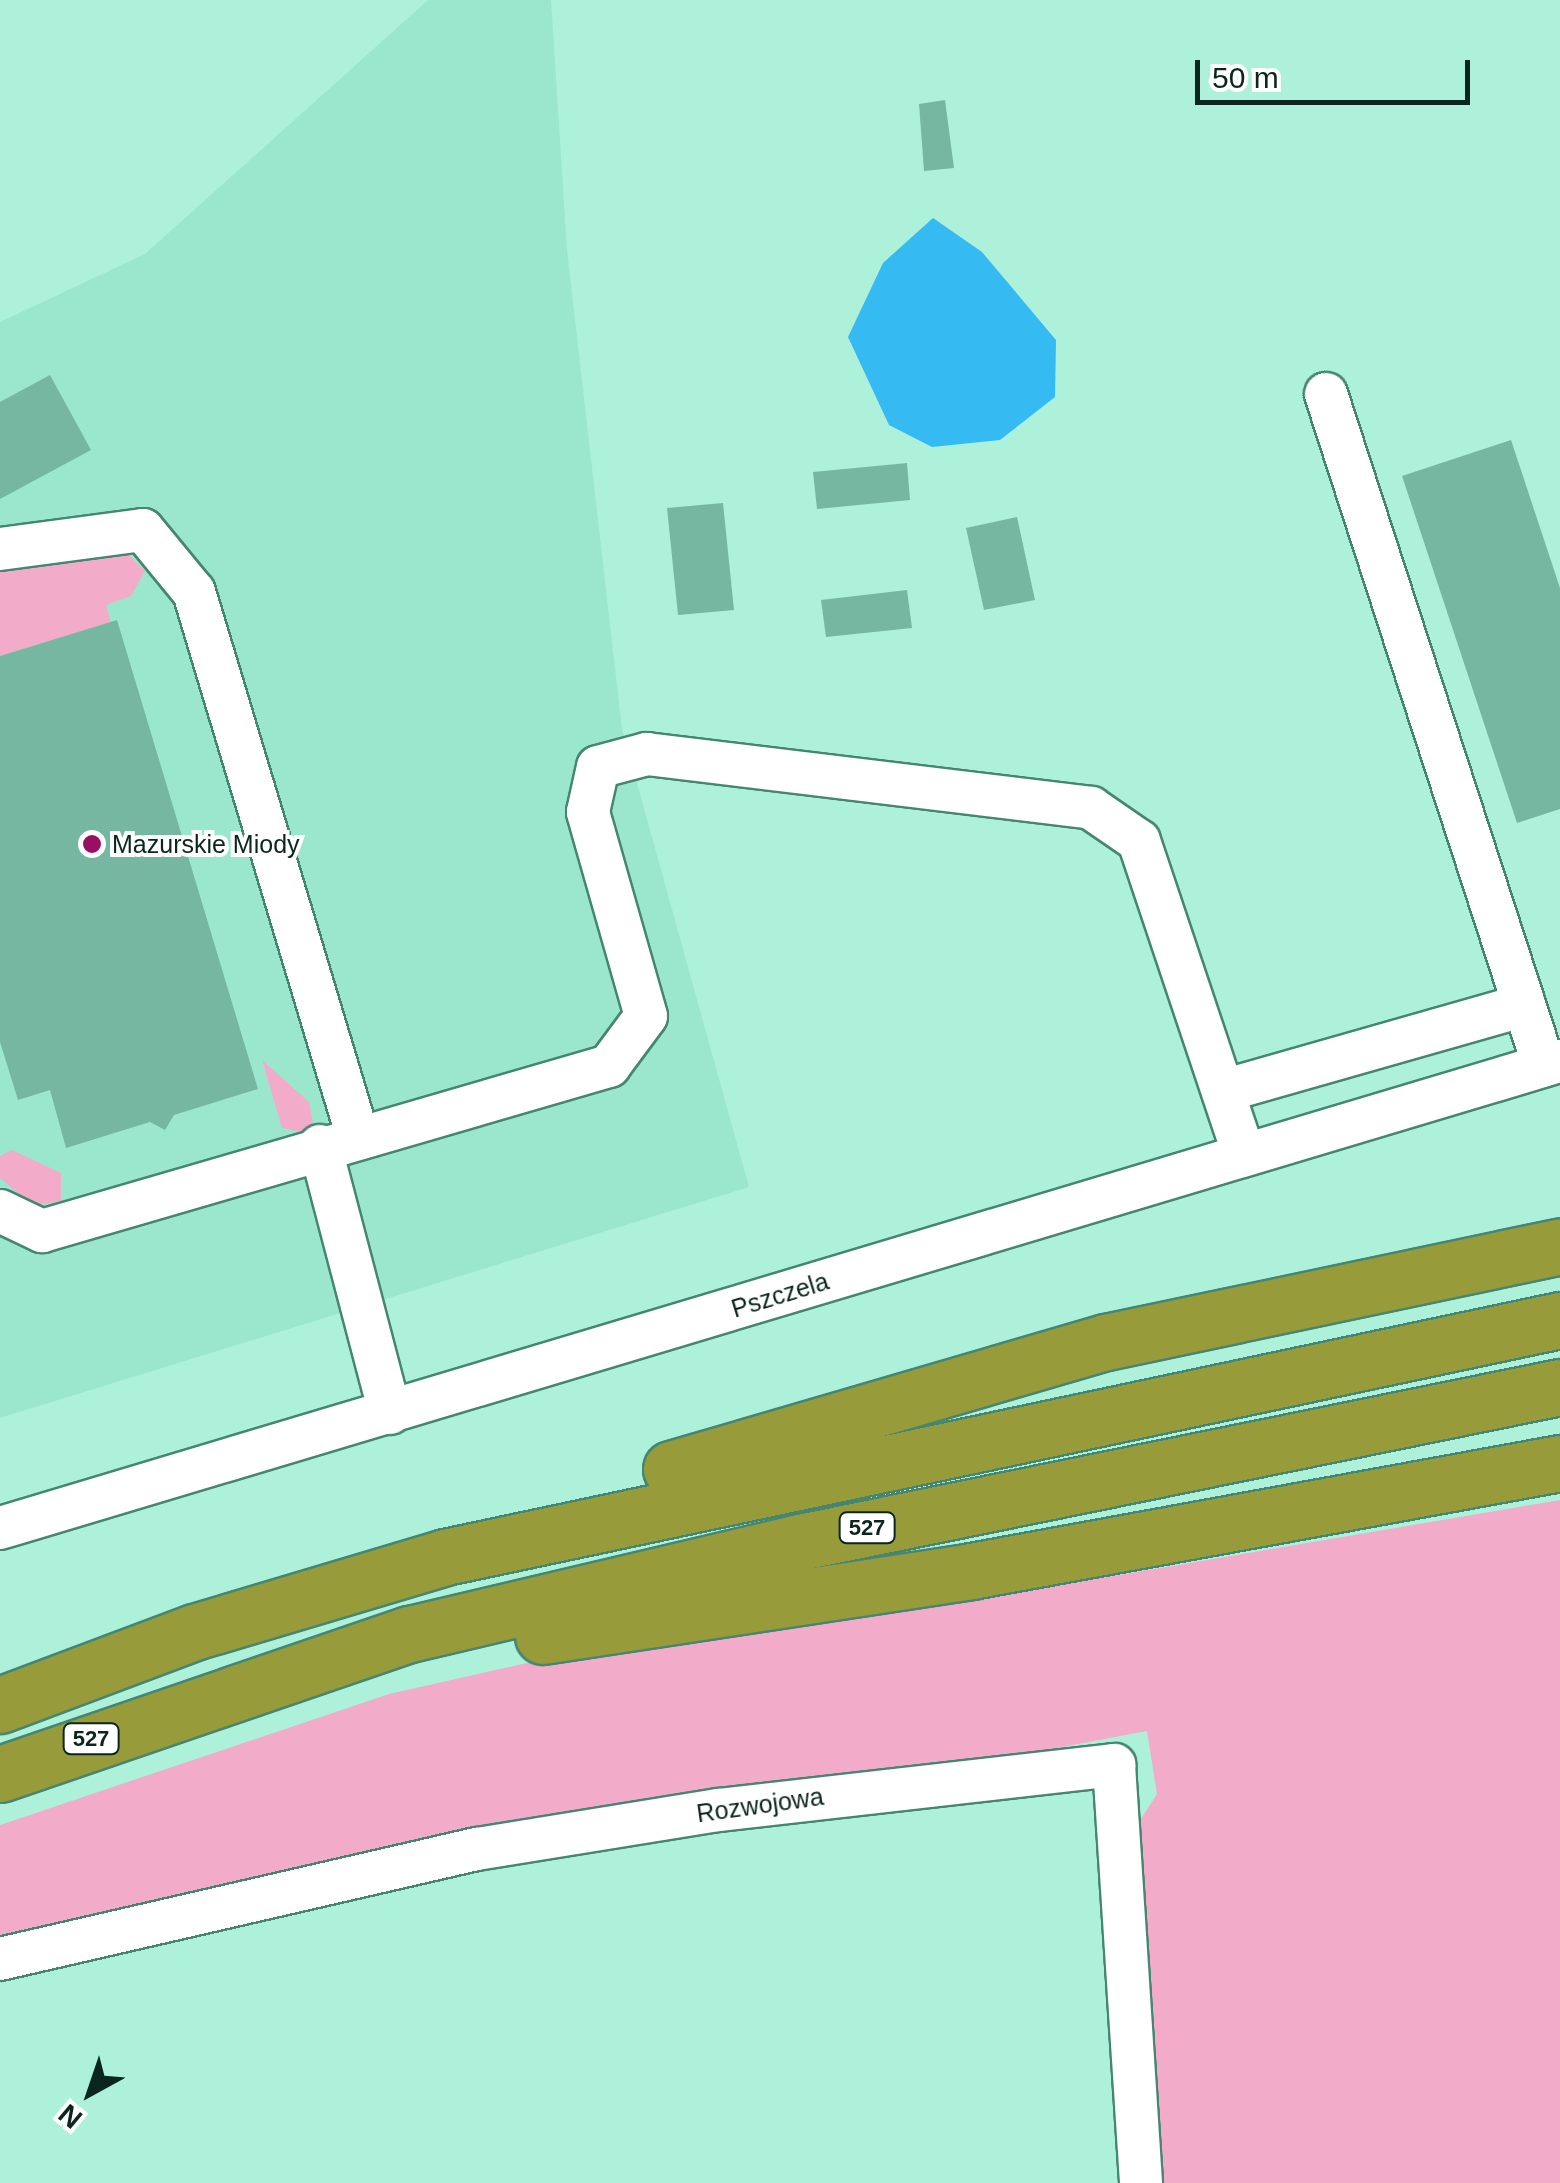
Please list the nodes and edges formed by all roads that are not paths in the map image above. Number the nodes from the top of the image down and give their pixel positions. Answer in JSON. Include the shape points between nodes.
{"nodes":[{"id":1,"x":1326,"y":394,"type":"dead end"},
{"id":2,"x":0,"y":549,"type":"edge"},
{"id":3,"x":1524,"y":1005,"type":"junction"},
{"id":4,"x":1552,"y":1064,"type":"edge"},
{"id":5,"x":1223,"y":1091,"type":"junction"},
{"id":6,"x":339,"y":1140,"type":"junction"},
{"id":7,"x":1244,"y":1155,"type":"junction"},
{"id":8,"x":0,"y":1211,"type":"edge"},
{"id":9,"x":1560,"y":1246,"type":"edge"},
{"id":10,"x":1560,"y":1320,"type":"edge"},
{"id":11,"x":1560,"y":1387,"type":"edge"},
{"id":12,"x":390,"y":1413,"type":"junction"},
{"id":13,"x":1560,"y":1463,"type":"edge"},
{"id":14,"x":0,"y":1528,"type":"edge"},
{"id":15,"x":446,"y":1557,"type":"junction"},
{"id":16,"x":0,"y":1705,"type":"edge"},
{"id":17,"x":182,"y":1705,"type":"junction"},
{"id":18,"x":0,"y":1774,"type":"edge"},
{"id":19,"x":0,"y":1958,"type":"edge"},
{"id":20,"x":1141,"y":2183,"type":"edge"}],
"edges":[{"from":1,"to":3,"type":"street"},
{"from":2,"to":6,"type":"street","via":[[142,530],[194,592]]},
{"from":3,"to":4,"type":"street"},
{"from":3,"to":5,"type":"street"},
{"from":4,"to":7,"type":"street","name":"Pszczela"},
{"from":5,"to":6,"type":"street","via":[[1139,841],[1091,808],[647,754],[598,767],[588,812],[646,1016],[609,1066]]},
{"from":5,"to":7,"type":"street"},
{"from":6,"to":8,"type":"street","via":[[42,1231]]},
{"from":6,"to":12,"type":"street"},
{"from":7,"to":12,"type":"street","name":"Pszczela"},
{"from":9,"to":15,"type":"highway","via":[[1106,1342],[572,1496]]},
{"from":10,"to":15,"type":"highway","number":"527"},
{"from":11,"to":17,"type":"highway","number":"527","via":[[670,1570],[410,1634]]},
{"from":12,"to":14,"type":"street","name":"Pszczela"},
{"from":13,"to":17,"type":"highway","via":[[972,1571],[558,1632],[346,1686]]},
{"from":15,"to":16,"type":"highway","number":"527","via":[[194,1632]]},
{"from":17,"to":18,"type":"highway","number":"527"},
{"from":19,"to":20,"type":"street","name":"Rozwojowa","via":[[477,1849],[719,1810],[1114,1765]]}]}
